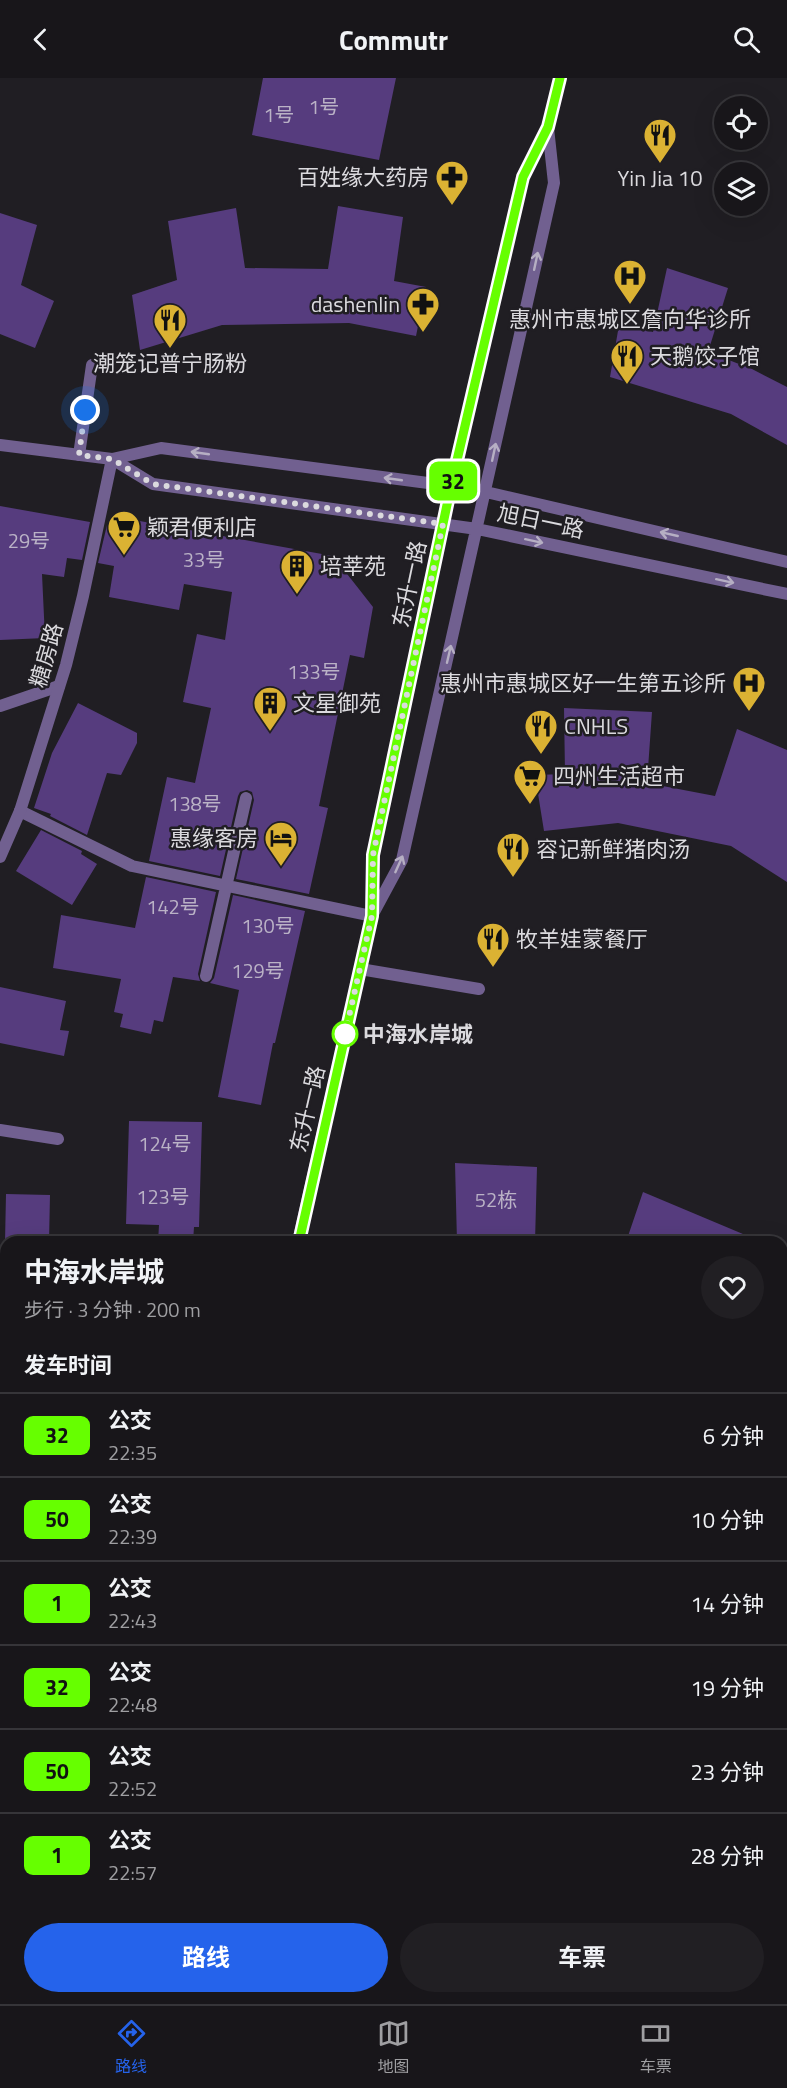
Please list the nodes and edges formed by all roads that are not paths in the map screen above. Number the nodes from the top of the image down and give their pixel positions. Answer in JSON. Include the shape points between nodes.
{"nodes":[{"id":1,"x":560,"y":78,"type":"edge"},
{"id":2,"x":548,"y":127,"type":"junction"},
{"id":3,"x":92,"y":365,"type":"dead end"},
{"id":4,"x":0,"y":445,"type":"edge"},
{"id":5,"x":79,"y":455,"type":"junction"},
{"id":6,"x":112,"y":459,"type":"junction"},
{"id":7,"x":451,"y":486,"type":"junction"},
{"id":8,"x":486,"y":492,"type":"junction"},
{"id":9,"x":443,"y":524,"type":"junction"},
{"id":10,"x":477,"y":529,"type":"junction"},
{"id":11,"x":787,"y":562,"type":"edge"},
{"id":12,"x":787,"y":594,"type":"edge"},
{"id":13,"x":59,"y":686,"type":"junction"},
{"id":14,"x":0,"y":706,"type":"edge"},
{"id":15,"x":246,"y":798,"type":"dead end"},
{"id":16,"x":20,"y":811,"type":"junction"},
{"id":17,"x":0,"y":857,"type":"edge"},
{"id":18,"x":226,"y":885,"type":"junction"},
{"id":19,"x":372,"y":916,"type":"junction"},
{"id":20,"x":360,"y":969,"type":"junction"},
{"id":21,"x":206,"y":976,"type":"dead end"},
{"id":22,"x":479,"y":989,"type":"dead end"},
{"id":23,"x":0,"y":1130,"type":"edge"},
{"id":24,"x":58,"y":1139,"type":"dead end"},
{"id":25,"x":299,"y":1236,"type":"edge"}],
"edges":[{"from":1,"to":2,"type":"street","name":"东升一路"},
{"from":2,"to":7,"type":"street","name":"东升一路","via":[[523,177]]},
{"from":8,"to":2,"type":"street","name":"东升一路","one_way":true,"via":[[554,183]]},
{"from":3,"to":5,"type":"street"},
{"from":4,"to":5,"type":"street","name":"旭日一路"},
{"from":5,"to":6,"type":"street","name":"旭日一路"},
{"from":7,"to":6,"type":"street","name":"旭日一路","one_way":true,"via":[[161,448]]},
{"from":6,"to":9,"type":"street","name":"旭日一路","via":[[153,484]]},
{"from":6,"to":13,"type":"street","name":"糖房路","via":[[81,605]]},
{"from":7,"to":8,"type":"street","name":"旭日一路"},
{"from":7,"to":9,"type":"street","name":"东升一路"},
{"from":8,"to":10,"type":"street","name":"东升一路"},
{"from":11,"to":8,"type":"street","name":"旭日一路","one_way":true},
{"from":9,"to":10,"type":"street","name":"旭日一路"},
{"from":9,"to":19,"type":"street","name":"东升一路","via":[[373,855]]},
{"from":10,"to":12,"type":"street","name":"旭日一路","one_way":true},
{"from":19,"to":10,"type":"street","name":"东升一路","one_way":true,"via":[[402,860]]},
{"from":13,"to":14,"type":"street"},
{"from":13,"to":16,"type":"street","name":"糖房路"},
{"from":15,"to":18,"type":"street"},
{"from":16,"to":17,"type":"street","name":"糖房路"},
{"from":16,"to":18,"type":"street","via":[[132,866]]},
{"from":18,"to":19,"type":"street"},
{"from":18,"to":21,"type":"street"},
{"from":19,"to":20,"type":"street","name":"东升一路"},
{"from":20,"to":22,"type":"street"},
{"from":20,"to":25,"type":"street","name":"东升一路"},
{"from":23,"to":24,"type":"street"}]}
